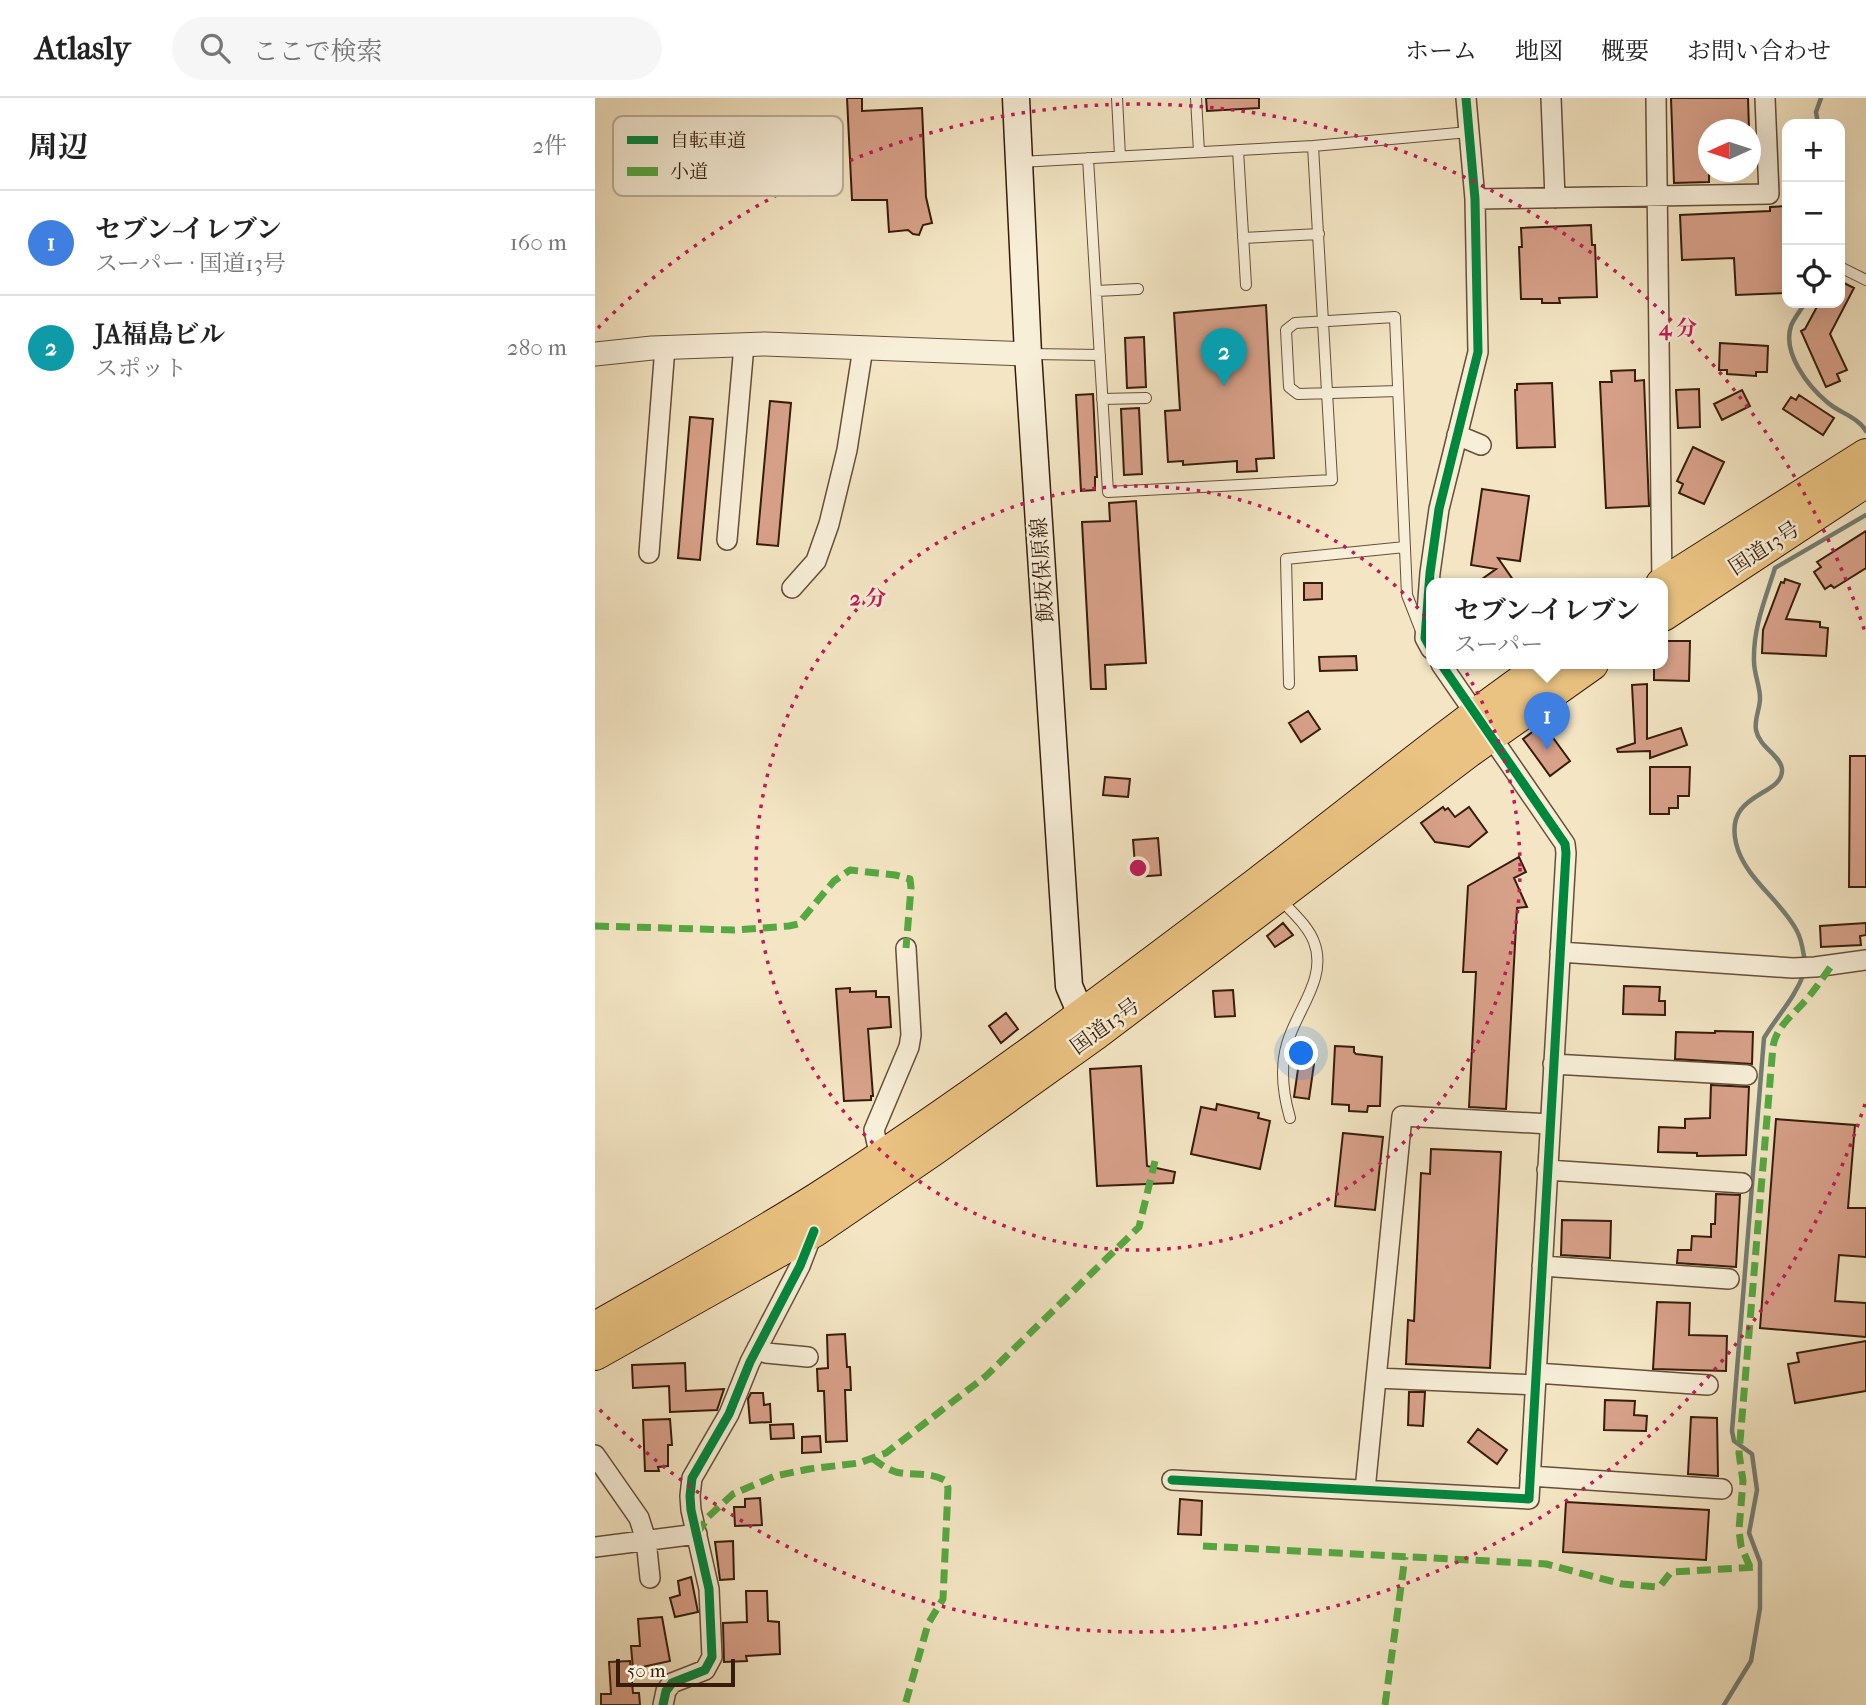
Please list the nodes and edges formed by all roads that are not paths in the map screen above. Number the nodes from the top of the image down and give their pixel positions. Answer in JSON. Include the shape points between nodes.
{"nodes":[{"id":1,"x":1016,"y":98,"type":"edge"},
{"id":2,"x":1117,"y":98,"type":"edge"},
{"id":3,"x":1196,"y":98,"type":"edge"},
{"id":4,"x":1466,"y":98,"type":"edge"},
{"id":5,"x":1551,"y":98,"type":"edge"},
{"id":6,"x":1656,"y":98,"type":"edge"},
{"id":7,"x":1765,"y":98,"type":"edge"},
{"id":8,"x":1469,"y":132,"type":"junction"},
{"id":9,"x":1313,"y":146,"type":"junction"},
{"id":10,"x":1238,"y":150,"type":"junction"},
{"id":11,"x":1199,"y":152,"type":"junction"},
{"id":12,"x":1119,"y":156,"type":"junction"},
{"id":13,"x":1088,"y":158,"type":"junction"},
{"id":14,"x":1020,"y":162,"type":"junction"},
{"id":15,"x":1658,"y":196,"type":"junction"},
{"id":16,"x":1555,"y":198,"type":"junction"},
{"id":17,"x":1475,"y":200,"type":"junction"},
{"id":18,"x":1319,"y":234,"type":"junction"},
{"id":19,"x":1243,"y":237,"type":"junction"},
{"id":20,"x":1845,"y":270,"type":"edge"},
{"id":21,"x":1866,"y":280,"type":"edge"},
{"id":22,"x":1246,"y":285,"type":"dead end"},
{"id":23,"x":1138,"y":289,"type":"dead end"},
{"id":24,"x":1096,"y":291,"type":"junction"},
{"id":25,"x":1325,"y":321,"type":"junction"},
{"id":26,"x":744,"y":345,"type":"junction"},
{"id":27,"x":665,"y":347,"type":"junction"},
{"id":28,"x":863,"y":348,"type":"junction"},
{"id":29,"x":595,"y":354,"type":"edge"},
{"id":30,"x":1028,"y":354,"type":"junction"},
{"id":31,"x":1100,"y":355,"type":"junction"},
{"id":32,"x":1398,"y":391,"type":"junction"},
{"id":33,"x":1328,"y":393,"type":"junction"},
{"id":34,"x":1146,"y":398,"type":"dead end"},
{"id":35,"x":1103,"y":399,"type":"junction"},
{"id":36,"x":1457,"y":435,"type":"junction"},
{"id":37,"x":1481,"y":444,"type":"dead end"},
{"id":38,"x":1866,"y":455,"type":"edge"},
{"id":39,"x":1866,"y":481,"type":"edge"},
{"id":40,"x":727,"y":540,"type":"dead end"},
{"id":41,"x":1405,"y":547,"type":"junction"},
{"id":42,"x":649,"y":553,"type":"dead end"},
{"id":43,"x":1430,"y":578,"type":"edge"},
{"id":44,"x":1662,"y":578,"type":"edge"},
{"id":45,"x":1668,"y":580,"type":"edge"},
{"id":46,"x":792,"y":588,"type":"dead end"},
{"id":47,"x":1668,"y":612,"type":"edge"},
{"id":48,"x":1426,"y":639,"type":"edge"},
{"id":49,"x":1444,"y":669,"type":"edge"},
{"id":50,"x":1541,"y":669,"type":"edge"},
{"id":51,"x":1583,"y":669,"type":"edge"},
{"id":52,"x":1289,"y":684,"type":"dead end"},
{"id":53,"x":1482,"y":725,"type":"junction"},
{"id":54,"x":1278,"y":896,"type":"junction"},
{"id":55,"x":906,"y":948,"type":"dead end"},
{"id":56,"x":1560,"y":952,"type":"junction"},
{"id":57,"x":1866,"y":960,"type":"edge"},
{"id":58,"x":1088,"y":1024,"type":"junction"},
{"id":59,"x":1553,"y":1064,"type":"junction"},
{"id":60,"x":1747,"y":1075,"type":"dead end"},
{"id":61,"x":1290,"y":1118,"type":"dead end"},
{"id":62,"x":1550,"y":1124,"type":"junction"},
{"id":63,"x":880,"y":1157,"type":"junction"},
{"id":64,"x":1547,"y":1170,"type":"junction"},
{"id":65,"x":1742,"y":1183,"type":"dead end"},
{"id":66,"x":814,"y":1231,"type":"junction"},
{"id":67,"x":1542,"y":1266,"type":"junction"},
{"id":68,"x":1729,"y":1279,"type":"dead end"},
{"id":69,"x":595,"y":1328,"type":"edge"},
{"id":70,"x":757,"y":1349,"type":"junction"},
{"id":71,"x":595,"y":1354,"type":"edge"},
{"id":72,"x":809,"y":1357,"type":"dead end"},
{"id":73,"x":1376,"y":1378,"type":"junction"},
{"id":74,"x":1536,"y":1379,"type":"junction"},
{"id":75,"x":1707,"y":1385,"type":"dead end"},
{"id":76,"x":595,"y":1455,"type":"edge"},
{"id":77,"x":1530,"y":1476,"type":"junction"},
{"id":78,"x":1172,"y":1480,"type":"dead end"},
{"id":79,"x":1722,"y":1489,"type":"dead end"},
{"id":80,"x":1364,"y":1490,"type":"junction"},
{"id":81,"x":697,"y":1534,"type":"junction"},
{"id":82,"x":646,"y":1541,"type":"junction"},
{"id":83,"x":595,"y":1547,"type":"edge"},
{"id":84,"x":650,"y":1578,"type":"dead end"},
{"id":85,"x":663,"y":1705,"type":"edge"}],
"edges":[{"from":1,"to":14,"type":"main road","name":"飯坂保原線"},
{"from":2,"to":12,"type":"lane"},
{"from":3,"to":11,"type":"lane"},
{"from":4,"to":8,"type":"street"},
{"from":5,"to":16,"type":"street"},
{"from":6,"to":15,"type":"street"},
{"from":7,"to":15,"type":"street","via":[[1769,194]]},
{"from":8,"to":9,"type":"lane"},
{"from":8,"to":17,"type":"street"},
{"from":9,"to":10,"type":"lane"},
{"from":9,"to":18,"type":"lane"},
{"from":10,"to":11,"type":"lane"},
{"from":10,"to":19,"type":"lane"},
{"from":11,"to":12,"type":"lane"},
{"from":12,"to":13,"type":"lane"},
{"from":13,"to":14,"type":"lane"},
{"from":13,"to":24,"type":"lane"},
{"from":14,"to":30,"type":"main road","name":"飯坂保原線"},
{"from":15,"to":16,"type":"street"},
{"from":15,"to":44,"type":"street"},
{"from":16,"to":17,"type":"street"},
{"from":17,"to":36,"type":"street","via":[[1478,352]]},
{"from":18,"to":19,"type":"lane"},
{"from":18,"to":25,"type":"lane"},
{"from":19,"to":22,"type":"lane"},
{"from":20,"to":21,"type":"lane"},
{"from":23,"to":24,"type":"lane"},
{"from":24,"to":31,"type":"lane"},
{"from":25,"to":32,"type":"lane","via":[[1395,317]]},
{"from":25,"to":33,"type":"lane"},
{"from":25,"to":33,"type":"lane","via":[[1295,323],[1286,330],[1289,387],[1298,394]]},
{"from":26,"to":27,"type":"street"},
{"from":26,"to":28,"type":"street"},
{"from":26,"to":40,"type":"street"},
{"from":27,"to":29,"type":"street"},
{"from":27,"to":42,"type":"street"},
{"from":28,"to":30,"type":"street"},
{"from":28,"to":46,"type":"street","via":[[847,450],[829,524],[816,562]]},
{"from":30,"to":31,"type":"lane"},
{"from":30,"to":58,"type":"main road","name":"飯坂保原線","via":[[1069,986]]},
{"from":31,"to":35,"type":"lane"},
{"from":32,"to":33,"type":"lane"},
{"from":32,"to":41,"type":"lane"},
{"from":33,"to":35,"type":"lane","via":[[1332,480],[1108,492]]},
{"from":34,"to":35,"type":"lane"},
{"from":36,"to":37,"type":"street"},
{"from":36,"to":43,"type":"street","via":[[1439,509]]},
{"from":38,"to":45,"type":"highway","name":"国道13号"},
{"from":39,"to":47,"type":"highway","name":"国道13号"},
{"from":41,"to":48,"type":"lane","via":[[1407,595]]},
{"from":41,"to":52,"type":"lane","via":[[1286,559]]},
{"from":49,"to":53,"type":"street"},
{"from":50,"to":53,"type":"highway","name":"国道13号"},
{"from":51,"to":53,"type":"highway","name":"国道13号"},
{"from":53,"to":54,"type":"highway","name":"国道13号"},
{"from":53,"to":56,"type":"street","via":[[1565,844]]},
{"from":53,"to":58,"type":"highway","name":"国道13号","via":[[1259,882]]},
{"from":54,"to":58,"type":"highway","name":"国道13号"},
{"from":54,"to":61,"type":"lane","via":[[1307,929],[1318,966],[1287,1042],[1283,1065]]},
{"from":55,"to":63,"type":"street","via":[[911,1035],[874,1130]]},
{"from":56,"to":57,"type":"street","via":[[1793,968]]},
{"from":56,"to":59,"type":"street"},
{"from":58,"to":63,"type":"highway","name":"国道13号"},
{"from":58,"to":66,"type":"highway","name":"国道13号","via":[[934,1149]]},
{"from":59,"to":60,"type":"street"},
{"from":59,"to":62,"type":"street"},
{"from":62,"to":64,"type":"street"},
{"from":62,"to":73,"type":"street","via":[[1402,1116]]},
{"from":63,"to":69,"type":"highway","name":"国道13号","via":[[804,1207]]},
{"from":64,"to":65,"type":"street"},
{"from":64,"to":67,"type":"street"},
{"from":66,"to":70,"type":"street"},
{"from":66,"to":71,"type":"highway","name":"国道13号"},
{"from":67,"to":68,"type":"street"},
{"from":67,"to":74,"type":"street"},
{"from":70,"to":72,"type":"street"},
{"from":70,"to":81,"type":"street","via":[[729,1413],[692,1478]]},
{"from":73,"to":74,"type":"street"},
{"from":73,"to":80,"type":"street"},
{"from":74,"to":75,"type":"street"},
{"from":74,"to":77,"type":"street"},
{"from":76,"to":82,"type":"street","via":[[639,1518]]},
{"from":77,"to":79,"type":"street"},
{"from":77,"to":80,"type":"street","via":[[1529,1499]]},
{"from":78,"to":80,"type":"street"},
{"from":81,"to":82,"type":"street"},
{"from":81,"to":85,"type":"street","via":[[709,1589],[712,1657],[705,1670],[672,1683]]},
{"from":82,"to":83,"type":"street"},
{"from":82,"to":84,"type":"street"}]}
